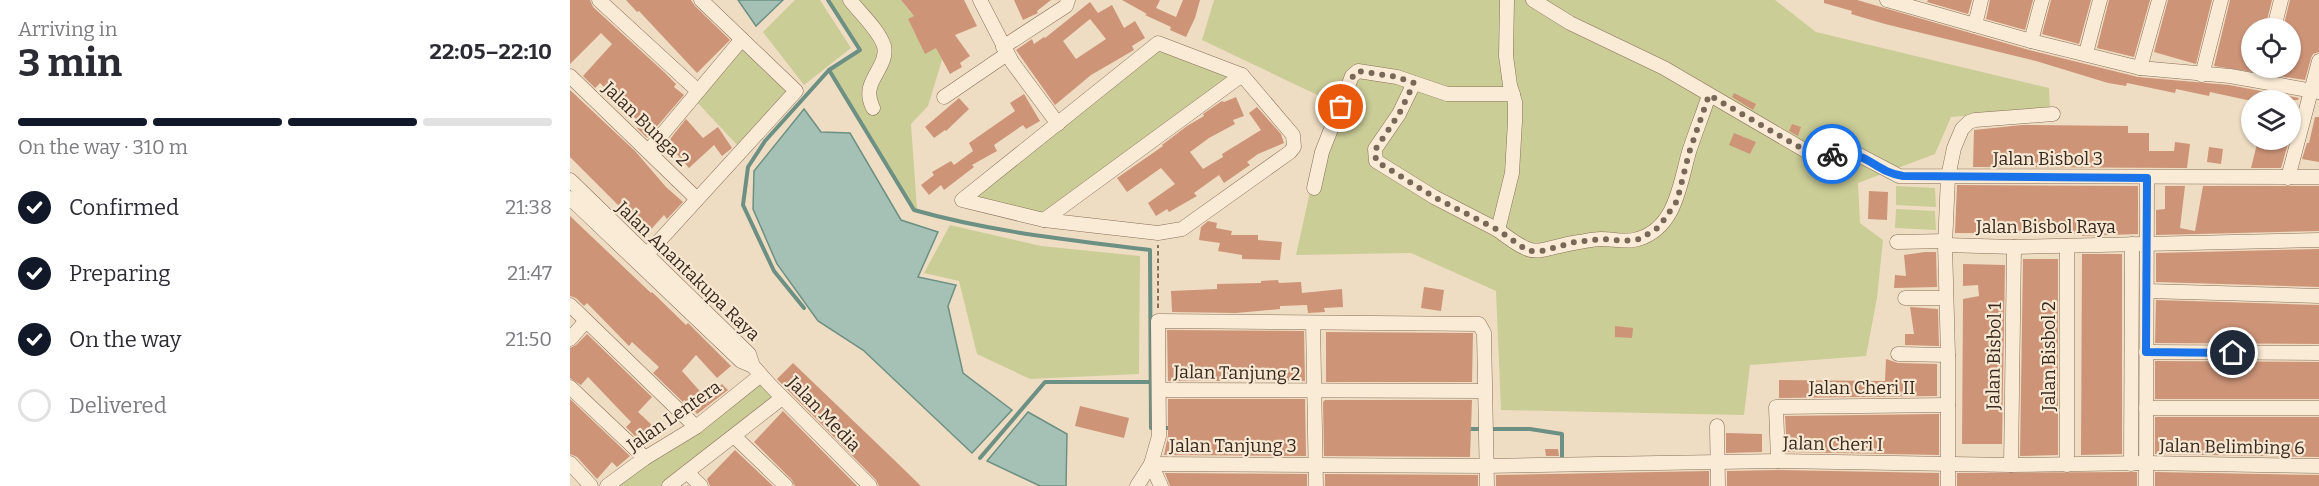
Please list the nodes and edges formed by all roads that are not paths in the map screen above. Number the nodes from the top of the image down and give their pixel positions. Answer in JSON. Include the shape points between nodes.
{"nodes":[{"id":1,"x":599,"y":0,"type":"edge"},
{"id":2,"x":701,"y":0,"type":"edge"},
{"id":3,"x":850,"y":0,"type":"edge"},
{"id":4,"x":980,"y":0,"type":"edge"},
{"id":5,"x":1068,"y":0,"type":"edge"},
{"id":6,"x":1507,"y":0,"type":"edge"},
{"id":7,"x":1533,"y":0,"type":"edge"},
{"id":8,"x":1887,"y":0,"type":"edge"},
{"id":9,"x":1981,"y":0,"type":"edge"},
{"id":10,"x":2042,"y":0,"type":"edge"},
{"id":11,"x":2100,"y":0,"type":"edge"},
{"id":12,"x":2159,"y":0,"type":"edge"},
{"id":13,"x":2221,"y":0,"type":"edge"},
{"id":14,"x":2282,"y":0,"type":"edge"},
{"id":15,"x":1923,"y":5,"type":"edge"},
{"id":16,"x":2277,"y":18,"type":"edge"},
{"id":17,"x":1974,"y":25,"type":"junction"},
{"id":18,"x":742,"y":39,"type":"junction"},
{"id":19,"x":2031,"y":41,"type":"junction"},
{"id":20,"x":1005,"y":51,"type":"junction"},
{"id":21,"x":2086,"y":53,"type":"junction"},
{"id":22,"x":2319,"y":61,"type":"edge"},
{"id":23,"x":2140,"y":68,"type":"junction"},
{"id":24,"x":570,"y":75,"type":"edge"},
{"id":25,"x":1242,"y":75,"type":"junction"},
{"id":26,"x":2202,"y":75,"type":"junction"},
{"id":27,"x":2262,"y":78,"type":"edge"},
{"id":28,"x":2261,"y":82,"type":"junction"},
{"id":29,"x":1414,"y":83,"type":"junction"},
{"id":30,"x":698,"y":91,"type":"junction"},
{"id":31,"x":2315,"y":91,"type":"edge"},
{"id":32,"x":1513,"y":94,"type":"junction"},
{"id":33,"x":1709,"y":95,"type":"junction"},
{"id":34,"x":944,"y":98,"type":"dead end"},
{"id":35,"x":873,"y":108,"type":"dead end"},
{"id":36,"x":2053,"y":114,"type":"dead end"},
{"id":37,"x":1058,"y":124,"type":"junction"},
{"id":38,"x":649,"y":150,"type":"junction"},
{"id":39,"x":1948,"y":177,"type":"junction"},
{"id":40,"x":2319,"y":177,"type":"edge"},
{"id":41,"x":2147,"y":178,"type":"junction"},
{"id":42,"x":2288,"y":178,"type":"junction"},
{"id":43,"x":570,"y":180,"type":"edge"},
{"id":44,"x":1314,"y":188,"type":"dead end"},
{"id":45,"x":570,"y":198,"type":"edge"},
{"id":46,"x":697,"y":199,"type":"junction"},
{"id":47,"x":1044,"y":220,"type":"junction"},
{"id":48,"x":1498,"y":230,"type":"junction"},
{"id":49,"x":2319,"y":240,"type":"edge"},
{"id":50,"x":1897,"y":242,"type":"dead end"},
{"id":51,"x":1946,"y":243,"type":"junction"},
{"id":52,"x":2147,"y":243,"type":"junction"},
{"id":53,"x":2132,"y":244,"type":"junction"},
{"id":54,"x":2067,"y":246,"type":"junction"},
{"id":55,"x":2014,"y":247,"type":"junction"},
{"id":56,"x":642,"y":259,"type":"junction"},
{"id":57,"x":2147,"y":291,"type":"junction"},
{"id":58,"x":2319,"y":296,"type":"edge"},
{"id":59,"x":1905,"y":298,"type":"dead end"},
{"id":60,"x":1946,"y":298,"type":"junction"},
{"id":61,"x":570,"y":305,"type":"edge"},
{"id":62,"x":586,"y":321,"type":"junction"},
{"id":63,"x":1313,"y":323,"type":"junction"},
{"id":64,"x":570,"y":339,"type":"edge"},
{"id":65,"x":2146,"y":352,"type":"junction"},
{"id":66,"x":2319,"y":353,"type":"edge"},
{"id":67,"x":1898,"y":354,"type":"dead end"},
{"id":68,"x":1948,"y":355,"type":"junction"},
{"id":69,"x":757,"y":370,"type":"junction"},
{"id":70,"x":570,"y":387,"type":"edge"},
{"id":71,"x":1159,"y":390,"type":"junction"},
{"id":72,"x":1484,"y":391,"type":"junction"},
{"id":73,"x":1314,"y":392,"type":"junction"},
{"id":74,"x":782,"y":398,"type":"junction"},
{"id":75,"x":1948,"y":405,"type":"junction"},
{"id":76,"x":2146,"y":408,"type":"junction"},
{"id":77,"x":2319,"y":408,"type":"edge"},
{"id":78,"x":1717,"y":426,"type":"dead end"},
{"id":79,"x":696,"y":427,"type":"junction"},
{"id":80,"x":734,"y":436,"type":"junction"},
{"id":81,"x":645,"y":458,"type":"junction"},
{"id":82,"x":1718,"y":461,"type":"junction"},
{"id":83,"x":1778,"y":461,"type":"junction"},
{"id":84,"x":570,"y":463,"type":"edge"},
{"id":85,"x":2138,"y":463,"type":"junction"},
{"id":86,"x":1151,"y":464,"type":"junction"},
{"id":87,"x":1948,"y":464,"type":"junction"},
{"id":88,"x":1315,"y":465,"type":"junction"},
{"id":89,"x":2011,"y":465,"type":"junction"},
{"id":90,"x":2067,"y":465,"type":"junction"},
{"id":91,"x":1486,"y":466,"type":"junction"},
{"id":92,"x":2319,"y":466,"type":"edge"},
{"id":93,"x":687,"y":472,"type":"junction"},
{"id":94,"x":591,"y":486,"type":"edge"},
{"id":95,"x":607,"y":486,"type":"edge"},
{"id":96,"x":669,"y":486,"type":"edge"},
{"id":97,"x":701,"y":486,"type":"edge"},
{"id":98,"x":786,"y":486,"type":"edge"},
{"id":99,"x":870,"y":486,"type":"edge"},
{"id":100,"x":1137,"y":486,"type":"edge"},
{"id":101,"x":1161,"y":486,"type":"edge"},
{"id":102,"x":1316,"y":486,"type":"edge"},
{"id":103,"x":1487,"y":486,"type":"edge"},
{"id":104,"x":1718,"y":486,"type":"edge"},
{"id":105,"x":1948,"y":486,"type":"edge"},
{"id":106,"x":2146,"y":486,"type":"edge"}],
"edges":[{"from":1,"to":30,"type":"street"},
{"from":2,"to":18,"type":"street"},
{"from":3,"to":35,"type":"street","via":[[884,48],[883,60],[868,91]]},
{"from":4,"to":20,"type":"street"},
{"from":5,"to":20,"type":"street","via":[[1066,6]]},
{"from":6,"to":32,"type":"street","via":[[1506,56]]},
{"from":7,"to":33,"type":"street","name":"Jalan Bisbol 3"},
{"from":8,"to":15,"type":"street"},
{"from":9,"to":17,"type":"street"},
{"from":10,"to":19,"type":"street"},
{"from":11,"to":21,"type":"street"},
{"from":12,"to":23,"type":"street"},
{"from":13,"to":26,"type":"street"},
{"from":14,"to":16,"type":"street"},
{"from":15,"to":17,"type":"street"},
{"from":17,"to":19,"type":"street"},
{"from":18,"to":30,"type":"street"},
{"from":18,"to":46,"type":"street","via":[[796,91]]},
{"from":19,"to":21,"type":"street"},
{"from":20,"to":34,"type":"street"},
{"from":20,"to":37,"type":"street"},
{"from":21,"to":23,"type":"street"},
{"from":22,"to":31,"type":"street"},
{"from":23,"to":26,"type":"street"},
{"from":24,"to":38,"type":"street","name":"Jalan Bunga 2"},
{"from":25,"to":37,"type":"street","via":[[1158,43]]},
{"from":25,"to":47,"type":"street"},
{"from":25,"to":47,"type":"street","via":[[1289,128],[1294,147],[1182,229],[1158,233]]},
{"from":26,"to":28,"type":"street"},
{"from":27,"to":28,"type":"street"},
{"from":28,"to":31,"type":"street"},
{"from":29,"to":32,"type":"street","via":[[1447,94]]},
{"from":29,"to":44,"type":"street","via":[[1355,73],[1322,152]]},
{"from":29,"to":48,"type":"street","via":[[1375,150],[1376,161]]},
{"from":30,"to":38,"type":"street"},
{"from":31,"to":42,"type":"street"},
{"from":32,"to":48,"type":"street","via":[[1512,173]]},
{"from":33,"to":39,"type":"street","name":"Jalan Bisbol 3","via":[[1813,155],[1848,152],[1899,176]]},
{"from":33,"to":48,"type":"street","via":[[1677,201],[1659,227],[1640,239],[1593,240],[1542,251],[1528,251]]},
{"from":36,"to":39,"type":"street","via":[[1969,122],[1954,148]]},
{"from":37,"to":47,"type":"street","via":[[962,200]]},
{"from":38,"to":46,"type":"street","name":"Jalan Bunga 2"},
{"from":39,"to":41,"type":"street","name":"Jalan Bisbol 3"},
{"from":39,"to":51,"type":"street"},
{"from":40,"to":42,"type":"street","name":"Jalan Bisbol 3"},
{"from":41,"to":42,"type":"street","name":"Jalan Bisbol 3"},
{"from":41,"to":52,"type":"street"},
{"from":43,"to":56,"type":"street","name":"Jalan Anantakupa Raya"},
{"from":45,"to":56,"type":"street","name":"Jalan Anantakupa Raya"},
{"from":46,"to":56,"type":"street"},
{"from":49,"to":52,"type":"street","name":"Jalan Bisbol Raya"},
{"from":50,"to":51,"type":"street","name":"Jalan Bisbol Raya"},
{"from":51,"to":55,"type":"street","name":"Jalan Bisbol Raya"},
{"from":51,"to":60,"type":"street"},
{"from":52,"to":53,"type":"street","name":"Jalan Bisbol Raya"},
{"from":52,"to":57,"type":"street"},
{"from":53,"to":54,"type":"street","name":"Jalan Bisbol Raya"},
{"from":53,"to":85,"type":"street"},
{"from":54,"to":55,"type":"street","name":"Jalan Bisbol Raya"},
{"from":54,"to":90,"type":"street","name":"Jalan Bisbol 2"},
{"from":55,"to":89,"type":"street","name":"Jalan Bisbol 1"},
{"from":56,"to":69,"type":"street","name":"Jalan Anantakupa Raya","via":[[741,361]]},
{"from":57,"to":58,"type":"street"},
{"from":57,"to":65,"type":"street"},
{"from":59,"to":60,"type":"street"},
{"from":60,"to":68,"type":"street"},
{"from":61,"to":62,"type":"street"},
{"from":62,"to":64,"type":"street"},
{"from":62,"to":79,"type":"street"},
{"from":63,"to":71,"type":"street","via":[[1158,321]]},
{"from":63,"to":72,"type":"street","via":[[1479,324],[1484,333]]},
{"from":63,"to":73,"type":"street"},
{"from":65,"to":66,"type":"street"},
{"from":65,"to":76,"type":"street"},
{"from":67,"to":68,"type":"street"},
{"from":68,"to":75,"type":"street"},
{"from":69,"to":74,"type":"street","name":"Jalan Media"},
{"from":69,"to":79,"type":"street","name":"Jalan Lentera"},
{"from":70,"to":81,"type":"street"},
{"from":71,"to":73,"type":"street","name":"Jalan Tanjung 2"},
{"from":71,"to":86,"type":"street","via":[[1159,431]]},
{"from":72,"to":73,"type":"street","name":"Jalan Tanjung 2"},
{"from":72,"to":91,"type":"street"},
{"from":73,"to":88,"type":"street"},
{"from":74,"to":80,"type":"street"},
{"from":74,"to":99,"type":"street","name":"Jalan Media"},
{"from":75,"to":83,"type":"street","name":"Jalan Cheri II","via":[[1776,407]]},
{"from":75,"to":87,"type":"street"},
{"from":76,"to":77,"type":"street"},
{"from":76,"to":85,"type":"street"},
{"from":78,"to":82,"type":"street"},
{"from":79,"to":81,"type":"street","name":"Jalan Lentera"},
{"from":80,"to":93,"type":"street"},
{"from":80,"to":98,"type":"street"},
{"from":81,"to":95,"type":"street","name":"Jalan Lentera"},
{"from":82,"to":83,"type":"street","name":"Jalan Cheri I"},
{"from":82,"to":91,"type":"street","name":"Jalan Cheri I"},
{"from":82,"to":104,"type":"street"},
{"from":83,"to":87,"type":"street","name":"Jalan Cheri I"},
{"from":84,"to":94,"type":"street"},
{"from":85,"to":90,"type":"street","name":"Jalan Belimbing 6"},
{"from":85,"to":92,"type":"street","name":"Jalan Belimbing 6"},
{"from":85,"to":106,"type":"street"},
{"from":86,"to":88,"type":"street","name":"Jalan Tanjung 3"},
{"from":86,"to":100,"type":"street"},
{"from":86,"to":101,"type":"street"},
{"from":87,"to":89,"type":"street","name":"Jalan Cheri I"},
{"from":87,"to":105,"type":"street"},
{"from":88,"to":91,"type":"street","name":"Jalan Tanjung 3"},
{"from":88,"to":102,"type":"street"},
{"from":89,"to":90,"type":"street","name":"Jalan Cheri I"},
{"from":91,"to":103,"type":"street"},
{"from":93,"to":96,"type":"street"},
{"from":93,"to":97,"type":"street"}]}
